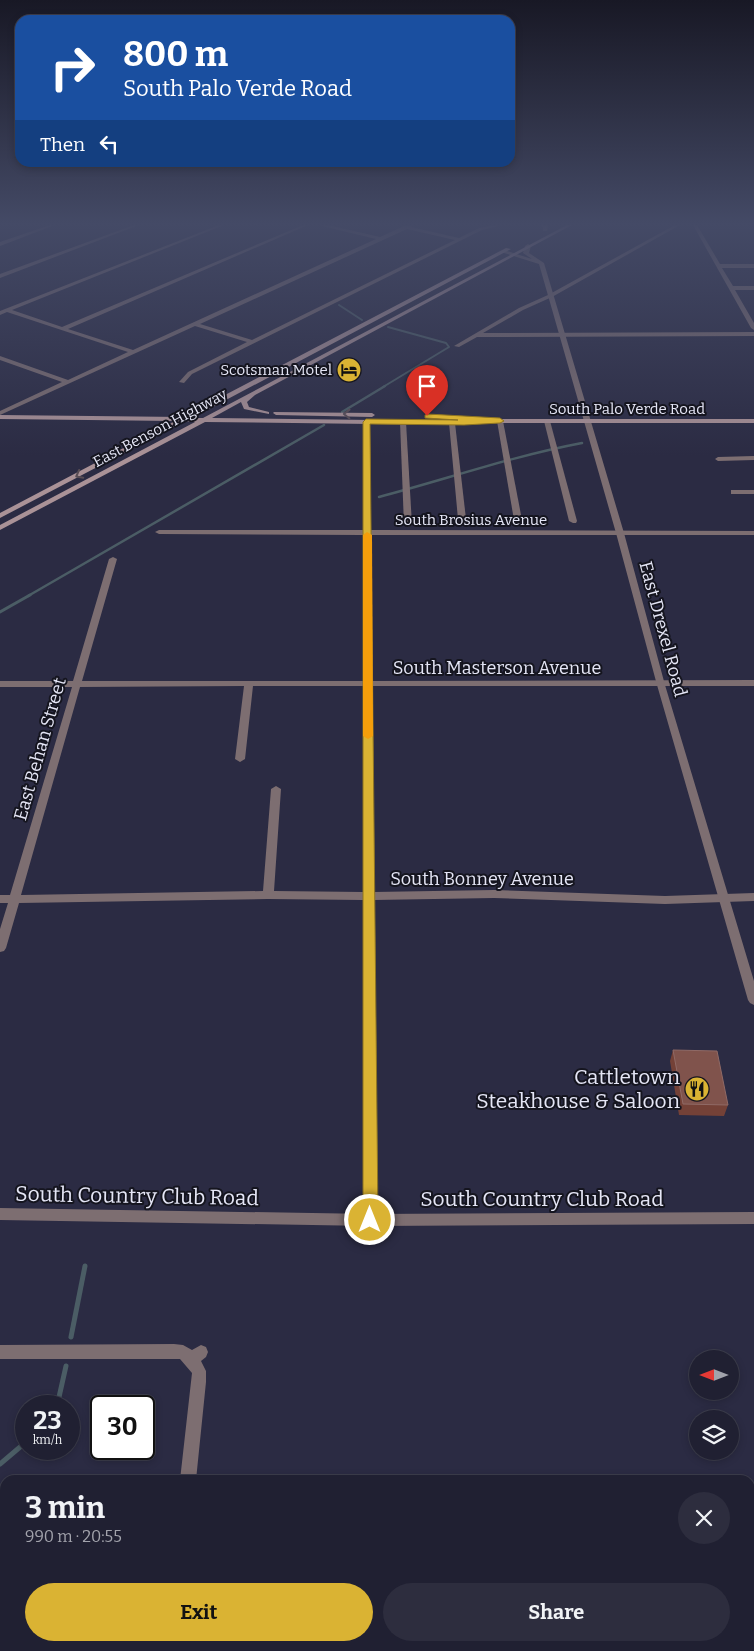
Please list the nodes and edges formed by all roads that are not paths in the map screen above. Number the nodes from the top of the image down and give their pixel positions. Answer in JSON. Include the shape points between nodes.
{"nodes":[{"id":1,"x":27,"y":302,"type":"edge"},
{"id":2,"x":123,"y":302,"type":"edge"},
{"id":3,"x":242,"y":302,"type":"edge"},
{"id":4,"x":333,"y":302,"type":"edge"},
{"id":5,"x":408,"y":302,"type":"edge"},
{"id":6,"x":424,"y":302,"type":"edge"},
{"id":7,"x":537,"y":302,"type":"edge"},
{"id":8,"x":552,"y":302,"type":"edge"},
{"id":9,"x":739,"y":302,"type":"edge"},
{"id":10,"x":0,"y":308,"type":"edge"},
{"id":11,"x":7,"y":310,"type":"junction"},
{"id":12,"x":0,"y":313,"type":"edge"},
{"id":13,"x":194,"y":324,"type":"junction"},
{"id":14,"x":62,"y":328,"type":"junction"},
{"id":15,"x":754,"y":328,"type":"edge"},
{"id":16,"x":754,"y":334,"type":"edge"},
{"id":17,"x":475,"y":335,"type":"junction"},
{"id":18,"x":560,"y":335,"type":"junction"},
{"id":19,"x":252,"y":342,"type":"junction"},
{"id":20,"x":457,"y":346,"type":"dead end"},
{"id":21,"x":133,"y":352,"type":"junction"},
{"id":22,"x":0,"y":358,"type":"edge"},
{"id":23,"x":68,"y":382,"type":"junction"},
{"id":24,"x":182,"y":382,"type":"dead end"},
{"id":25,"x":260,"y":389,"type":"junction"},
{"id":26,"x":198,"y":412,"type":"junction"},
{"id":27,"x":1,"y":413,"type":"edge"},
{"id":28,"x":216,"y":413,"type":"junction"},
{"id":29,"x":267,"y":413,"type":"junction"},
{"id":30,"x":127,"y":417,"type":"junction"},
{"id":31,"x":187,"y":418,"type":"junction"},
{"id":32,"x":205,"y":419,"type":"junction"},
{"id":33,"x":500,"y":421,"type":"junction"},
{"id":34,"x":547,"y":421,"type":"junction"},
{"id":35,"x":586,"y":421,"type":"junction"},
{"id":36,"x":754,"y":421,"type":"edge"},
{"id":37,"x":366,"y":422,"type":"junction"},
{"id":38,"x":402,"y":422,"type":"junction"},
{"id":39,"x":452,"y":423,"type":"junction"},
{"id":40,"x":147,"y":439,"type":"junction"},
{"id":41,"x":754,"y":458,"type":"edge"},
{"id":42,"x":718,"y":459,"type":"dead end"},
{"id":43,"x":734,"y":492,"type":"dead end"},
{"id":44,"x":754,"y":492,"type":"edge"},
{"id":45,"x":0,"y":516,"type":"edge"},
{"id":46,"x":462,"y":519,"type":"dead end"},
{"id":47,"x":518,"y":520,"type":"dead end"},
{"id":48,"x":572,"y":521,"type":"dead end"},
{"id":49,"x":408,"y":525,"type":"dead end"},
{"id":50,"x":0,"y":528,"type":"edge"},
{"id":51,"x":159,"y":532,"type":"dead end"},
{"id":52,"x":620,"y":533,"type":"junction"},
{"id":53,"x":754,"y":533,"type":"edge"},
{"id":54,"x":367,"y":534,"type":"junction"},
{"id":55,"x":113,"y":559,"type":"dead end"},
{"id":56,"x":249,"y":683,"type":"junction"},
{"id":57,"x":368,"y":683,"type":"junction"},
{"id":58,"x":754,"y":683,"type":"edge"},
{"id":59,"x":0,"y":684,"type":"edge"},
{"id":60,"x":76,"y":684,"type":"junction"},
{"id":61,"x":661,"y":684,"type":"junction"},
{"id":62,"x":240,"y":759,"type":"dead end"},
{"id":63,"x":276,"y":789,"type":"dead end"},
{"id":64,"x":268,"y":895,"type":"junction"},
{"id":65,"x":370,"y":896,"type":"junction"},
{"id":66,"x":754,"y":897,"type":"edge"},
{"id":67,"x":0,"y":898,"type":"edge"},
{"id":68,"x":724,"y":898,"type":"junction"},
{"id":69,"x":14,"y":899,"type":"junction"},
{"id":70,"x":0,"y":948,"type":"edge"},
{"id":71,"x":754,"y":1000,"type":"edge"},
{"id":72,"x":0,"y":1214,"type":"edge"},
{"id":73,"x":754,"y":1218,"type":"edge"},
{"id":74,"x":370,"y":1220,"type":"junction"},
{"id":75,"x":0,"y":1352,"type":"edge"},
{"id":76,"x":189,"y":1475,"type":"edge"}],
"edges":[{"from":1,"to":11,"type":"street"},
{"from":2,"to":14,"type":"street"},
{"from":3,"to":13,"type":"street"},
{"from":4,"to":19,"type":"street"},
{"from":5,"to":26,"type":"main road","name":"East Benson Highway"},
{"from":6,"to":25,"type":"main road","name":"East Benson Highway"},
{"from":7,"to":17,"type":"street"},
{"from":8,"to":18,"type":"street","name":"East Drexel Road"},
{"from":9,"to":15,"type":"street"},
{"from":10,"to":11,"type":"street"},
{"from":11,"to":12,"type":"street"},
{"from":11,"to":14,"type":"street"},
{"from":13,"to":19,"type":"street"},
{"from":13,"to":21,"type":"street"},
{"from":14,"to":21,"type":"street"},
{"from":16,"to":18,"type":"street"},
{"from":17,"to":18,"type":"street"},
{"from":17,"to":20,"type":"street"},
{"from":18,"to":35,"type":"street","name":"East Drexel Road"},
{"from":19,"to":24,"type":"street","via":[[190,373]]},
{"from":21,"to":23,"type":"street"},
{"from":22,"to":23,"type":"street"},
{"from":23,"to":27,"type":"street"},
{"from":25,"to":28,"type":"main road","name":"East Benson Highway"},
{"from":25,"to":29,"type":"main road","via":[[244,401],[244,405]]},
{"from":26,"to":27,"type":"main road","name":"South Palo Verde Road"},
{"from":26,"to":28,"type":"main road","name":"South Palo Verde Road"},
{"from":26,"to":31,"type":"main road","name":"East Benson Highway"},
{"from":27,"to":30,"type":"main road","name":"South Palo Verde Road"},
{"from":28,"to":29,"type":"main road","name":"South Palo Verde Road"},
{"from":28,"to":32,"type":"main road","name":"East Benson Highway"},
{"from":33,"to":29,"type":"main road","name":"South Palo Verde Road","one_way":true,"via":[[462,417]]},
{"from":30,"to":31,"type":"main road","name":"South Palo Verde Road"},
{"from":30,"to":40,"type":"main road","via":[[158,424],[156,432]]},
{"from":31,"to":32,"type":"main road","name":"South Palo Verde Road"},
{"from":31,"to":40,"type":"main road","name":"East Benson Highway"},
{"from":32,"to":37,"type":"main road","name":"South Palo Verde Road"},
{"from":32,"to":50,"type":"main road","name":"East Benson Highway"},
{"from":33,"to":34,"type":"main road","name":"South Palo Verde Road"},
{"from":33,"to":39,"type":"main road","name":"South Palo Verde Road"},
{"from":33,"to":47,"type":"street"},
{"from":34,"to":35,"type":"main road","name":"South Palo Verde Road"},
{"from":34,"to":48,"type":"street"},
{"from":35,"to":36,"type":"main road","name":"South Palo Verde Road"},
{"from":35,"to":52,"type":"street","name":"East Drexel Road"},
{"from":37,"to":38,"type":"main road","name":"South Palo Verde Road"},
{"from":37,"to":54,"type":"street"},
{"from":38,"to":39,"type":"main road","name":"South Palo Verde Road"},
{"from":38,"to":49,"type":"street"},
{"from":39,"to":46,"type":"street"},
{"from":40,"to":45,"type":"main road","name":"East Benson Highway","one_way":true},
{"from":41,"to":42,"type":"street"},
{"from":43,"to":44,"type":"street"},
{"from":51,"to":54,"type":"street","name":"South Brosius Avenue"},
{"from":52,"to":53,"type":"street","name":"South Brosius Avenue"},
{"from":52,"to":54,"type":"street","name":"South Brosius Avenue"},
{"from":52,"to":61,"type":"street","name":"East Drexel Road"},
{"from":54,"to":57,"type":"street"},
{"from":55,"to":60,"type":"street","name":"East Behan Street"},
{"from":56,"to":57,"type":"street","name":"South Masterson Avenue"},
{"from":56,"to":60,"type":"street","name":"South Masterson Avenue"},
{"from":56,"to":62,"type":"street"},
{"from":57,"to":61,"type":"street","name":"South Masterson Avenue"},
{"from":57,"to":65,"type":"street"},
{"from":58,"to":61,"type":"street","name":"South Masterson Avenue"},
{"from":59,"to":60,"type":"street","name":"South Masterson Avenue"},
{"from":60,"to":69,"type":"street","name":"East Behan Street"},
{"from":61,"to":68,"type":"street","name":"East Drexel Road"},
{"from":63,"to":64,"type":"street"},
{"from":64,"to":65,"type":"street","name":"South Bonney Avenue"},
{"from":64,"to":69,"type":"street","name":"South Bonney Avenue"},
{"from":65,"to":68,"type":"street","name":"South Bonney Avenue","via":[[495,894],[665,900]]},
{"from":65,"to":74,"type":"street"},
{"from":66,"to":68,"type":"street","name":"South Bonney Avenue"},
{"from":67,"to":69,"type":"street","name":"South Bonney Avenue"},
{"from":68,"to":71,"type":"street","name":"East Drexel Road"},
{"from":69,"to":70,"type":"street","name":"East Behan Street"},
{"from":72,"to":74,"type":"street","name":"South Country Club Road"},
{"from":73,"to":74,"type":"street","name":"South Country Club Road"},
{"from":75,"to":76,"type":"street","via":[[174,1351],[196,1355],[199,1382]]}]}
